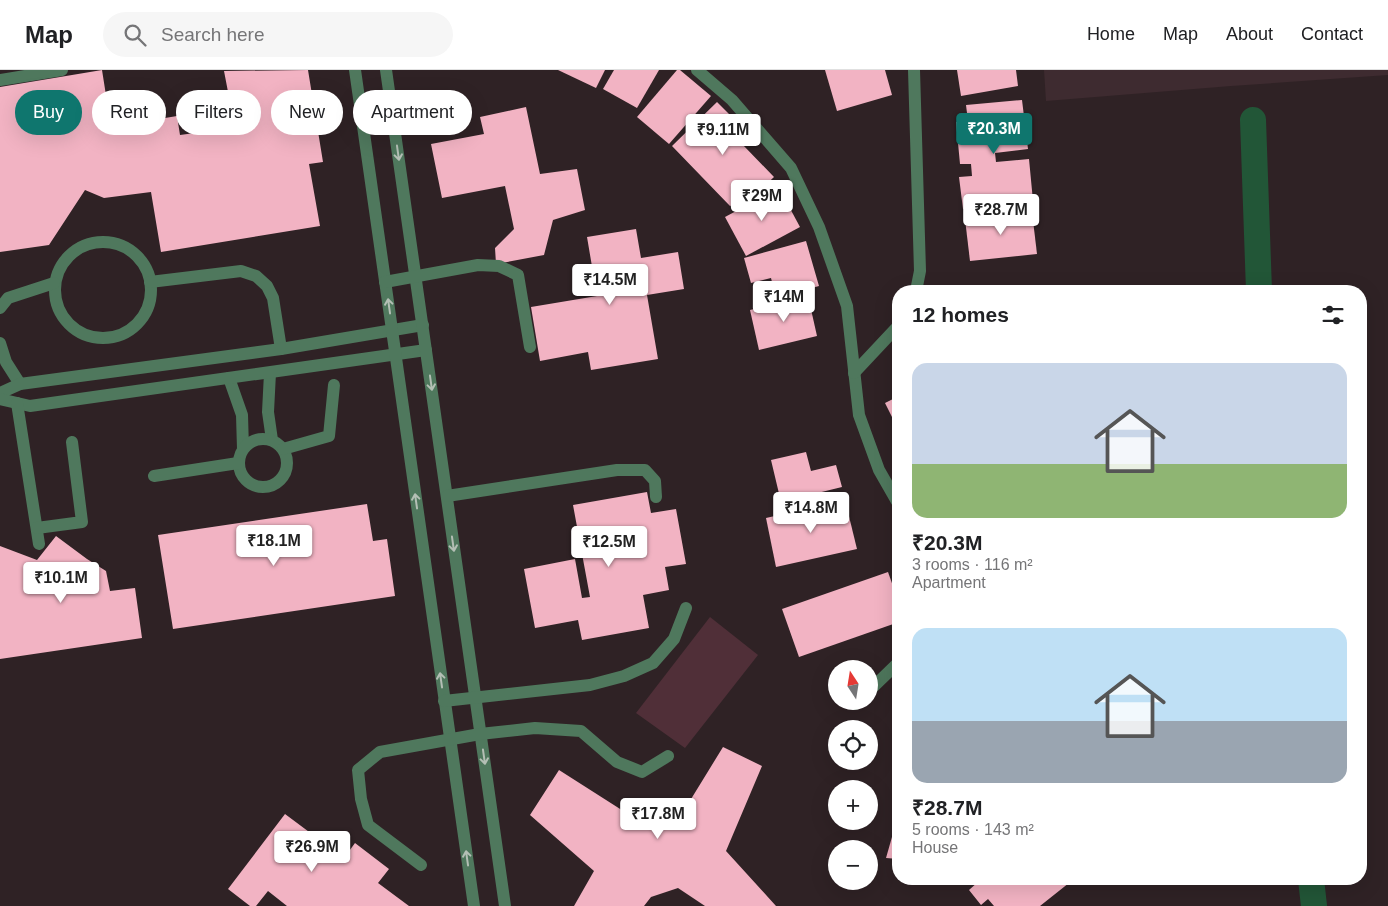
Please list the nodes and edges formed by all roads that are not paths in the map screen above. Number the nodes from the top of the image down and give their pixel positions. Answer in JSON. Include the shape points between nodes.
{"nodes":[{"id":1,"x":62,"y":70,"type":"edge"},
{"id":2,"x":355,"y":70,"type":"edge"},
{"id":3,"x":386,"y":70,"type":"edge"},
{"id":4,"x":697,"y":70,"type":"edge"},
{"id":5,"x":914,"y":70,"type":"edge"},
{"id":6,"x":0,"y":80,"type":"edge"},
{"id":7,"x":416,"y":277,"type":"junction"},
{"id":8,"x":150,"y":282,"type":"junction"},
{"id":9,"x":385,"y":282,"type":"junction"},
{"id":10,"x":54,"y":283,"type":"junction"},
{"id":11,"x":917,"y":285,"type":"edge"},
{"id":12,"x":0,"y":308,"type":"edge"},
{"id":13,"x":423,"y":325,"type":"junction"},
{"id":14,"x":392,"y":330,"type":"junction"},
{"id":15,"x":892,"y":332,"type":"edge"},
{"id":16,"x":0,"y":343,"type":"edge"},
{"id":17,"x":530,"y":347,"type":"dead end"},
{"id":18,"x":281,"y":349,"type":"junction"},
{"id":19,"x":426,"y":350,"type":"junction"},
{"id":20,"x":237,"y":355,"type":"junction"},
{"id":21,"x":395,"y":356,"type":"junction"},
{"id":22,"x":125,"y":370,"type":"junction"},
{"id":23,"x":854,"y":372,"type":"junction"},
{"id":24,"x":270,"y":373,"type":"junction"},
{"id":25,"x":234,"y":378,"type":"junction"},
{"id":26,"x":20,"y":384,"type":"junction"},
{"id":27,"x":334,"y":386,"type":"dead end"},
{"id":28,"x":128,"y":392,"type":"junction"},
{"id":29,"x":0,"y":393,"type":"edge"},
{"id":30,"x":0,"y":399,"type":"edge"},
{"id":31,"x":17,"y":402,"type":"junction"},
{"id":32,"x":272,"y":440,"type":"junction"},
{"id":33,"x":72,"y":442,"type":"dead end"},
{"id":34,"x":243,"y":449,"type":"junction"},
{"id":35,"x":283,"y":449,"type":"junction"},
{"id":36,"x":238,"y":463,"type":"junction"},
{"id":37,"x":154,"y":476,"type":"dead end"},
{"id":38,"x":892,"y":493,"type":"edge"},
{"id":39,"x":447,"y":496,"type":"junction"},
{"id":40,"x":656,"y":497,"type":"dead end"},
{"id":41,"x":37,"y":528,"type":"junction"},
{"id":42,"x":40,"y":544,"type":"dead end"},
{"id":43,"x":686,"y":608,"type":"dead end"},
{"id":44,"x":892,"y":669,"type":"edge"},
{"id":45,"x":878,"y":682,"type":"edge"},
{"id":46,"x":475,"y":698,"type":"junction"},
{"id":47,"x":444,"y":701,"type":"junction"},
{"id":48,"x":480,"y":734,"type":"junction"},
{"id":49,"x":450,"y":740,"type":"junction"},
{"id":50,"x":668,"y":756,"type":"dead end"},
{"id":51,"x":421,"y":864,"type":"dead end"},
{"id":52,"x":474,"y":906,"type":"edge"},
{"id":53,"x":505,"y":906,"type":"edge"}],
"edges":[{"from":1,"to":6,"type":"street"},
{"from":2,"to":9,"type":"street"},
{"from":3,"to":7,"type":"street","one_way":true},
{"from":4,"to":23,"type":"street","via":[[732,100],[791,168],[820,227],[847,306]]},
{"from":5,"to":11,"type":"street","via":[[920,271]]},
{"from":7,"to":9,"type":"street"},
{"from":7,"to":13,"type":"street"},
{"from":7,"to":17,"type":"street","via":[[478,265],[499,266],[518,275]]},
{"from":8,"to":10,"type":"street","via":[[146,267],[130,250],[102,243],[72,254],[59,270]]},
{"from":8,"to":10,"type":"street","via":[[150,301],[137,324],[106,338],[74,330],[62,318],[55,302]]},
{"from":8,"to":18,"type":"street","via":[[241,271],[256,276],[267,286],[272,298]]},
{"from":14,"to":9,"type":"street","one_way":true},
{"from":10,"to":12,"type":"street","via":[[8,298]]},
{"from":13,"to":14,"type":"street"},
{"from":13,"to":19,"type":"street"},
{"from":14,"to":18,"type":"street"},
{"from":14,"to":21,"type":"street"},
{"from":15,"to":23,"type":"street"},
{"from":16,"to":26,"type":"street","via":[[6,362]]},
{"from":18,"to":20,"type":"street"},
{"from":19,"to":21,"type":"street"},
{"from":19,"to":39,"type":"street","one_way":true},
{"from":20,"to":22,"type":"street"},
{"from":20,"to":25,"type":"street"},
{"from":21,"to":24,"type":"street"},
{"from":47,"to":21,"type":"street","one_way":true},
{"from":22,"to":26,"type":"street"},
{"from":22,"to":28,"type":"street"},
{"from":23,"to":38,"type":"street","via":[[859,415],[879,470]]},
{"from":24,"to":25,"type":"street"},
{"from":24,"to":32,"type":"street","via":[[268,412]]},
{"from":25,"to":28,"type":"street"},
{"from":25,"to":34,"type":"street","via":[[242,415]]},
{"from":26,"to":29,"type":"street"},
{"from":27,"to":35,"type":"street","via":[[329,436]]},
{"from":28,"to":31,"type":"street","via":[[30,406]]},
{"from":30,"to":31,"type":"street"},
{"from":31,"to":41,"type":"street"},
{"from":32,"to":34,"type":"street","via":[[258,439]]},
{"from":32,"to":35,"type":"street"},
{"from":33,"to":41,"type":"street","via":[[82,522]]},
{"from":34,"to":36,"type":"street"},
{"from":35,"to":36,"type":"street","via":[[288,461],[286,469],[271,486],[248,483]]},
{"from":36,"to":37,"type":"street"},
{"from":39,"to":40,"type":"street","via":[[617,470],[645,470],[655,480]]},
{"from":39,"to":46,"type":"street","one_way":true},
{"from":41,"to":42,"type":"street"},
{"from":43,"to":46,"type":"street","via":[[674,639],[653,663],[624,676],[590,684]]},
{"from":44,"to":45,"type":"street"},
{"from":46,"to":47,"type":"street"},
{"from":46,"to":48,"type":"street"},
{"from":47,"to":49,"type":"street"},
{"from":48,"to":49,"type":"street"},
{"from":48,"to":50,"type":"street","via":[[536,728],[581,731],[617,762],[642,772]]},
{"from":48,"to":53,"type":"street","one_way":true},
{"from":49,"to":51,"type":"street","via":[[380,752],[358,770],[368,825]]},
{"from":52,"to":49,"type":"street","one_way":true}]}
